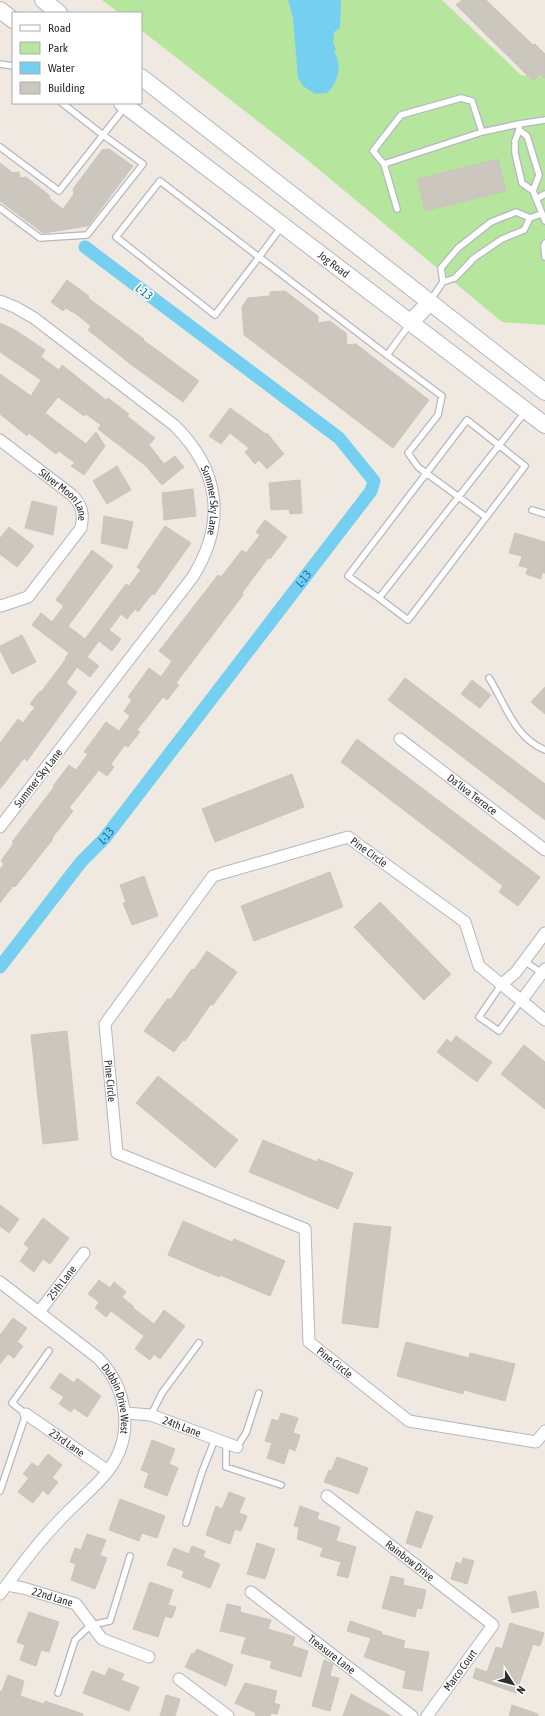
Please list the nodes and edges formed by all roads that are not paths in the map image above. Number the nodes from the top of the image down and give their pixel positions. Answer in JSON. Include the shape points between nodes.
{"nodes":[{"id":1,"x":43,"y":0,"type":"edge"},
{"id":2,"x":0,"y":10,"type":"edge"},
{"id":3,"x":59,"y":12,"type":"edge"},
{"id":4,"x":12,"y":19,"type":"edge"},
{"id":5,"x":0,"y":64,"type":"edge"},
{"id":6,"x":12,"y":66,"type":"edge"},
{"id":7,"x":142,"y":81,"type":"edge"},
{"id":8,"x":63,"y":104,"type":"edge"},
{"id":9,"x":125,"y":104,"type":"edge"},
{"id":10,"x":545,"y":120,"type":"edge"},
{"id":11,"x":519,"y":124,"type":"junction"},
{"id":12,"x":519,"y":130,"type":"junction"},
{"id":13,"x":482,"y":132,"type":"junction"},
{"id":14,"x":103,"y":135,"type":"junction"},
{"id":15,"x":0,"y":147,"type":"edge"},
{"id":16,"x":384,"y":164,"type":"junction"},
{"id":17,"x":533,"y":191,"type":"junction"},
{"id":18,"x":545,"y":194,"type":"edge"},
{"id":19,"x":536,"y":199,"type":"junction"},
{"id":20,"x":0,"y":208,"type":"edge"},
{"id":21,"x":397,"y":209,"type":"dead end"},
{"id":22,"x":541,"y":214,"type":"junction"},
{"id":23,"x":530,"y":218,"type":"junction"},
{"id":24,"x":545,"y":221,"type":"edge"},
{"id":25,"x":283,"y":226,"type":"junction"},
{"id":26,"x":545,"y":243,"type":"edge"},
{"id":27,"x":259,"y":257,"type":"junction"},
{"id":28,"x":545,"y":257,"type":"edge"},
{"id":29,"x":443,"y":282,"type":"junction"},
{"id":30,"x":0,"y":301,"type":"edge"},
{"id":31,"x":430,"y":302,"type":"junction"},
{"id":32,"x":410,"y":323,"type":"junction"},
{"id":33,"x":387,"y":356,"type":"junction"},
{"id":34,"x":545,"y":392,"type":"edge"},
{"id":35,"x":526,"y":411,"type":"junction"},
{"id":36,"x":545,"y":425,"type":"edge"},
{"id":37,"x":0,"y":440,"type":"edge"},
{"id":38,"x":499,"y":445,"type":"junction"},
{"id":39,"x":426,"y":473,"type":"junction"},
{"id":40,"x":458,"y":497,"type":"junction"},
{"id":41,"x":532,"y":510,"type":"dead end"},
{"id":42,"x":545,"y":514,"type":"edge"},
{"id":43,"x":486,"y":517,"type":"junction"},
{"id":44,"x":379,"y":598,"type":"junction"},
{"id":45,"x":1,"y":606,"type":"dead end"},
{"id":46,"x":489,"y":678,"type":"dead end"},
{"id":47,"x":400,"y":739,"type":"dead end"},
{"id":48,"x":545,"y":750,"type":"edge"},
{"id":49,"x":0,"y":827,"type":"edge"},
{"id":50,"x":545,"y":850,"type":"edge"},
{"id":51,"x":545,"y":933,"type":"edge"},
{"id":52,"x":524,"y":961,"type":"junction"},
{"id":53,"x":544,"y":973,"type":"edge"},
{"id":54,"x":501,"y":986,"type":"junction"},
{"id":55,"x":521,"y":1002,"type":"junction"},
{"id":56,"x":545,"y":1020,"type":"edge"},
{"id":57,"x":84,"y":1253,"type":"dead end"},
{"id":58,"x":0,"y":1282,"type":"edge"},
{"id":59,"x":39,"y":1312,"type":"junction"},
{"id":60,"x":200,"y":1342,"type":"dead end"},
{"id":61,"x":49,"y":1351,"type":"dead end"},
{"id":62,"x":259,"y":1393,"type":"dead end"},
{"id":63,"x":125,"y":1413,"type":"junction"},
{"id":64,"x":26,"y":1414,"type":"junction"},
{"id":65,"x":150,"y":1415,"type":"junction"},
{"id":66,"x":545,"y":1431,"type":"edge"},
{"id":67,"x":215,"y":1439,"type":"junction"},
{"id":68,"x":232,"y":1445,"type":"junction"},
{"id":69,"x":108,"y":1471,"type":"junction"},
{"id":70,"x":281,"y":1485,"type":"dead end"},
{"id":71,"x":0,"y":1491,"type":"edge"},
{"id":72,"x":326,"y":1496,"type":"dead end"},
{"id":73,"x":186,"y":1523,"type":"dead end"},
{"id":74,"x":130,"y":1556,"type":"dead end"},
{"id":75,"x":7,"y":1585,"type":"junction"},
{"id":76,"x":251,"y":1592,"type":"dead end"},
{"id":77,"x":0,"y":1594,"type":"edge"},
{"id":78,"x":91,"y":1625,"type":"junction"},
{"id":79,"x":493,"y":1625,"type":"joint"},
{"id":80,"x":149,"y":1657,"type":"dead end"},
{"id":81,"x":179,"y":1679,"type":"dead end"},
{"id":82,"x":58,"y":1693,"type":"dead end"},
{"id":83,"x":228,"y":1716,"type":"edge"},
{"id":84,"x":412,"y":1716,"type":"edge"},
{"id":85,"x":427,"y":1716,"type":"edge"}],
"edges":[{"from":1,"to":3,"type":"main road"},
{"from":2,"to":4,"type":"main road"},
{"from":5,"to":6,"type":"lane"},
{"from":7,"to":31,"type":"main road"},
{"from":8,"to":14,"type":"lane"},
{"from":9,"to":14,"type":"lane"},
{"from":9,"to":25,"type":"main road","name":"Jog Road"},
{"from":10,"to":11,"type":"lane"},
{"from":11,"to":12,"type":"lane"},
{"from":11,"to":13,"type":"lane"},
{"from":12,"to":17,"type":"lane","via":[[527,136],[539,175]]},
{"from":12,"to":17,"type":"lane","via":[[515,140],[515,153],[522,183]]},
{"from":13,"to":16,"type":"lane"},
{"from":13,"to":16,"type":"lane","via":[[472,101],[461,98],[400,115],[373,151]]},
{"from":14,"to":15,"type":"lane","via":[[59,191]]},
{"from":14,"to":20,"type":"lane","via":[[143,164],[87,235],[40,238]]},
{"from":16,"to":21,"type":"lane"},
{"from":17,"to":19,"type":"lane"},
{"from":18,"to":19,"type":"lane"},
{"from":19,"to":22,"type":"lane"},
{"from":22,"to":23,"type":"lane"},
{"from":22,"to":24,"type":"lane"},
{"from":23,"to":29,"type":"lane","via":[[524,230],[502,239],[474,258],[455,278]]},
{"from":23,"to":29,"type":"lane","via":[[516,212],[491,222],[458,248],[441,268]]},
{"from":25,"to":27,"type":"lane"},
{"from":25,"to":32,"type":"main road","name":"Jog Road"},
{"from":26,"to":28,"type":"lane"},
{"from":27,"to":27,"type":"lane","via":[[160,181],[116,238],[215,315]]},
{"from":27,"to":33,"type":"lane"},
{"from":29,"to":31,"type":"lane"},
{"from":30,"to":49,"type":"street","name":"Summer Sky Lane","via":[[34,318],[178,429],[206,467],[213,493],[214,511],[209,546],[192,578]]},
{"from":31,"to":32,"type":"main road"},
{"from":31,"to":34,"type":"main road"},
{"from":32,"to":33,"type":"lane"},
{"from":32,"to":35,"type":"main road","name":"Jog Road"},
{"from":33,"to":39,"type":"lane","via":[[442,396],[438,415],[408,453]]},
{"from":35,"to":36,"type":"main road","name":"Jog Road"},
{"from":35,"to":38,"type":"lane"},
{"from":37,"to":45,"type":"street","name":"Silver Moon Lane","via":[[72,495],[79,502],[83,519],[81,528],[28,597]]},
{"from":38,"to":39,"type":"lane","via":[[466,420]]},
{"from":38,"to":40,"type":"lane"},
{"from":38,"to":43,"type":"lane","via":[[525,466]]},
{"from":39,"to":40,"type":"lane"},
{"from":39,"to":44,"type":"lane","via":[[348,576]]},
{"from":40,"to":43,"type":"lane"},
{"from":40,"to":44,"type":"lane"},
{"from":41,"to":42,"type":"lane"},
{"from":43,"to":44,"type":"lane","via":[[408,620]]},
{"from":46,"to":48,"type":"lane","via":[[521,734],[535,746]]},
{"from":47,"to":50,"type":"street","name":"Da'liva Terrace"},
{"from":51,"to":52,"type":"street"},
{"from":52,"to":53,"type":"lane"},
{"from":52,"to":54,"type":"street"},
{"from":53,"to":55,"type":"street"},
{"from":54,"to":55,"type":"street","name":"Pine Circle"},
{"from":54,"to":55,"type":"lane","via":[[479,1017],[499,1031]]},
{"from":54,"to":66,"type":"street","name":"Pine Circle","via":[[479,966],[465,922],[348,837],[213,876],[105,1024],[117,1153],[305,1229],[309,1342],[409,1421],[536,1442]]},
{"from":55,"to":56,"type":"street","name":"Pine Circle"},
{"from":57,"to":59,"type":"street","name":"25th Lane"},
{"from":58,"to":59,"type":"street","name":"Dubbin Drive West"},
{"from":59,"to":63,"type":"street","name":"Dubbin Drive West","via":[[105,1365],[116,1381]]},
{"from":60,"to":65,"type":"lane","via":[[162,1392]]},
{"from":61,"to":64,"type":"lane","via":[[12,1403]]},
{"from":62,"to":68,"type":"lane","via":[[246,1432]]},
{"from":63,"to":65,"type":"street","name":"24th Lane"},
{"from":63,"to":69,"type":"street","name":"Dubbin Drive West","via":[[122,1445]]},
{"from":64,"to":69,"type":"street","name":"23rd Lane"},
{"from":64,"to":71,"type":"lane"},
{"from":65,"to":67,"type":"street","name":"24th Lane"},
{"from":67,"to":68,"type":"street","name":"24th Lane"},
{"from":67,"to":73,"type":"lane"},
{"from":68,"to":70,"type":"lane","via":[[226,1467]]},
{"from":69,"to":75,"type":"street","name":"Dubbin Drive West","via":[[59,1521]]},
{"from":72,"to":79,"type":"street","name":"Rainbow Drive"},
{"from":74,"to":78,"type":"lane","via":[[110,1621]]},
{"from":75,"to":77,"type":"street","name":"Dubbin Drive West"},
{"from":75,"to":78,"type":"street","name":"22nd Lane","via":[[76,1604]]},
{"from":76,"to":84,"type":"street","name":"Treasure Lane"},
{"from":78,"to":80,"type":"street","name":"22nd Lane","via":[[102,1639]]},
{"from":78,"to":82,"type":"lane","via":[[76,1640]]},
{"from":79,"to":85,"type":"street","name":"Marco Court"},
{"from":81,"to":83,"type":"street"}]}
